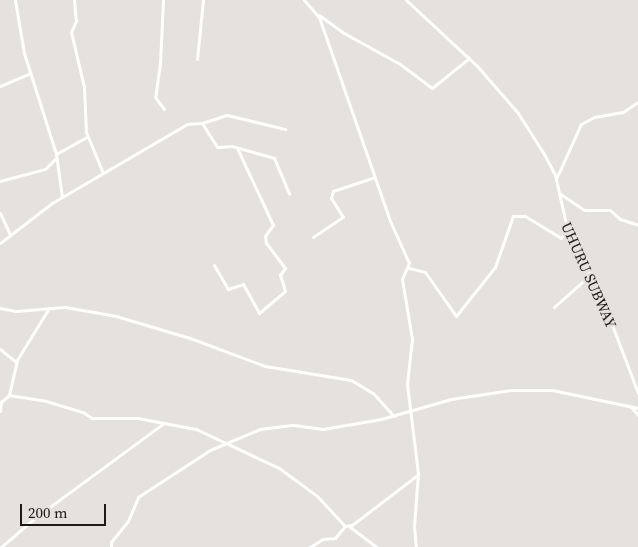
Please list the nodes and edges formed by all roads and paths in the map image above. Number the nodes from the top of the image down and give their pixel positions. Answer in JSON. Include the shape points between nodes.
{"nodes":[{"id":1,"x":15,"y":0,"type":"edge"},
{"id":2,"x":74,"y":0,"type":"edge"},
{"id":3,"x":162,"y":0,"type":"edge"},
{"id":4,"x":203,"y":0,"type":"edge"},
{"id":5,"x":304,"y":0,"type":"edge"},
{"id":6,"x":406,"y":0,"type":"edge"},
{"id":7,"x":317,"y":13,"type":"junction"},
{"id":8,"x":197,"y":58,"type":"dead end"},
{"id":9,"x":469,"y":58,"type":"junction"},
{"id":10,"x":30,"y":73,"type":"junction"},
{"id":11,"x":0,"y":86,"type":"edge"},
{"id":12,"x":638,"y":102,"type":"edge"},
{"id":13,"x":164,"y":109,"type":"dead end"},
{"id":14,"x":202,"y":123,"type":"junction"},
{"id":15,"x":285,"y":129,"type":"dead end"},
{"id":16,"x":87,"y":137,"type":"junction"},
{"id":17,"x":238,"y":150,"type":"junction"},
{"id":18,"x":56,"y":155,"type":"junction"},
{"id":19,"x":103,"y":173,"type":"junction"},
{"id":20,"x":375,"y":177,"type":"junction"},
{"id":21,"x":556,"y":179,"type":"junction"},
{"id":22,"x":0,"y":181,"type":"edge"},
{"id":23,"x":558,"y":192,"type":"junction"},
{"id":24,"x":289,"y":194,"type":"dead end"},
{"id":25,"x":62,"y":197,"type":"junction"},
{"id":26,"x":0,"y":213,"type":"edge"},
{"id":27,"x":638,"y":225,"type":"edge"},
{"id":28,"x":568,"y":229,"type":"junction"},
{"id":29,"x":10,"y":234,"type":"junction"},
{"id":30,"x":313,"y":237,"type":"dead end"},
{"id":31,"x":0,"y":242,"type":"edge"},
{"id":32,"x":214,"y":265,"type":"dead end"},
{"id":33,"x":409,"y":268,"type":"junction"},
{"id":34,"x":590,"y":275,"type":"junction"},
{"id":35,"x":50,"y":307,"type":"junction"},
{"id":36,"x":554,"y":307,"type":"dead end"},
{"id":37,"x":0,"y":308,"type":"edge"},
{"id":38,"x":0,"y":349,"type":"edge"},
{"id":39,"x":16,"y":362,"type":"junction"},
{"id":40,"x":638,"y":393,"type":"edge"},
{"id":41,"x":9,"y":395,"type":"junction"},
{"id":42,"x":1,"y":402,"type":"edge"},
{"id":43,"x":630,"y":406,"type":"junction"},
{"id":44,"x":638,"y":408,"type":"edge"},
{"id":45,"x":410,"y":409,"type":"junction"},
{"id":46,"x":0,"y":410,"type":"edge"},
{"id":47,"x":638,"y":415,"type":"edge"},
{"id":48,"x":394,"y":416,"type":"junction"},
{"id":49,"x":164,"y":423,"type":"junction"},
{"id":50,"x":228,"y":444,"type":"junction"},
{"id":51,"x":418,"y":473,"type":"junction"},
{"id":52,"x":345,"y":526,"type":"junction"},
{"id":53,"x":350,"y":527,"type":"junction"},
{"id":54,"x":1,"y":547,"type":"edge"},
{"id":55,"x":111,"y":547,"type":"edge"},
{"id":56,"x":310,"y":547,"type":"edge"},
{"id":57,"x":377,"y":547,"type":"edge"},
{"id":58,"x":416,"y":547,"type":"edge"}],
"edges":[{"from":1,"to":10,"type":"street"},
{"from":2,"to":16,"type":"street","via":[[76,21],[71,32],[84,87]]},
{"from":3,"to":13,"type":"street","via":[[155,97]]},
{"from":4,"to":8,"type":"street"},
{"from":5,"to":7,"type":"street"},
{"from":6,"to":9,"type":"street","name":"UHURU SUBWAY"},
{"from":7,"to":9,"type":"street","via":[[344,33],[400,64],[432,88]]},
{"from":7,"to":20,"type":"street"},
{"from":9,"to":21,"type":"street","name":"UHURU SUBWAY","via":[[518,113]]},
{"from":10,"to":11,"type":"street"},
{"from":10,"to":18,"type":"street"},
{"from":12,"to":21,"type":"street","via":[[627,110],[594,117],[581,124]]},
{"from":14,"to":15,"type":"street","via":[[227,115]]},
{"from":14,"to":17,"type":"street","via":[[215,146]]},
{"from":14,"to":19,"type":"street","via":[[177,127]]},
{"from":16,"to":18,"type":"street"},
{"from":16,"to":19,"type":"street"},
{"from":17,"to":24,"type":"street","via":[[274,158]]},
{"from":17,"to":32,"type":"street","via":[[273,225],[265,236],[266,243],[285,268],[280,275],[285,291],[259,313],[243,284],[228,289]]},
{"from":18,"to":22,"type":"street","via":[[48,168]]},
{"from":18,"to":25,"type":"street"},
{"from":19,"to":25,"type":"street"},
{"from":20,"to":30,"type":"street","via":[[333,190],[331,198],[343,217]]},
{"from":20,"to":33,"type":"street"},
{"from":21,"to":23,"type":"street","name":"UHURU SUBWAY"},
{"from":23,"to":27,"type":"street","via":[[584,210],[610,210],[620,219]]},
{"from":23,"to":28,"type":"street","name":"UHURU SUBWAY"},
{"from":25,"to":29,"type":"street"},
{"from":26,"to":29,"type":"street"},
{"from":28,"to":33,"type":"street","via":[[561,238],[525,216],[513,216],[495,267],[456,316],[425,272]]},
{"from":28,"to":34,"type":"street","name":"UHURU SUBWAY"},
{"from":29,"to":31,"type":"street"},
{"from":33,"to":45,"type":"street","via":[[402,279],[412,339],[407,384]]},
{"from":34,"to":36,"type":"street"},
{"from":34,"to":40,"type":"street","name":"UHURU SUBWAY"},
{"from":35,"to":37,"type":"street","via":[[16,311]]},
{"from":35,"to":39,"type":"street"},
{"from":35,"to":48,"type":"street","via":[[132,321],[265,366],[351,380],[373,392]]},
{"from":38,"to":39,"type":"street"},
{"from":39,"to":41,"type":"street"},
{"from":41,"to":42,"type":"street"},
{"from":41,"to":49,"type":"street","via":[[46,401],[83,412],[92,418],[122,417]]},
{"from":42,"to":46,"type":"street"},
{"from":43,"to":44,"type":"street"},
{"from":43,"to":45,"type":"street","via":[[560,392],[529,390],[451,398]]},
{"from":43,"to":47,"type":"street"},
{"from":45,"to":48,"type":"street"},
{"from":45,"to":51,"type":"street","via":[[411,439]]},
{"from":48,"to":50,"type":"street","via":[[321,429],[294,425],[267,428]]},
{"from":49,"to":50,"type":"street","via":[[190,427]]},
{"from":49,"to":54,"type":"street","via":[[36,517]]},
{"from":50,"to":52,"type":"street","via":[[294,478]]},
{"from":50,"to":55,"type":"street","via":[[210,450],[138,497],[128,521],[111,542]]},
{"from":51,"to":53,"type":"street","via":[[408,485],[377,504]]},
{"from":51,"to":58,"type":"street","via":[[414,526]]},
{"from":52,"to":53,"type":"street"},
{"from":52,"to":56,"type":"street","via":[[335,538],[323,539]]},
{"from":53,"to":57,"type":"street"}]}
